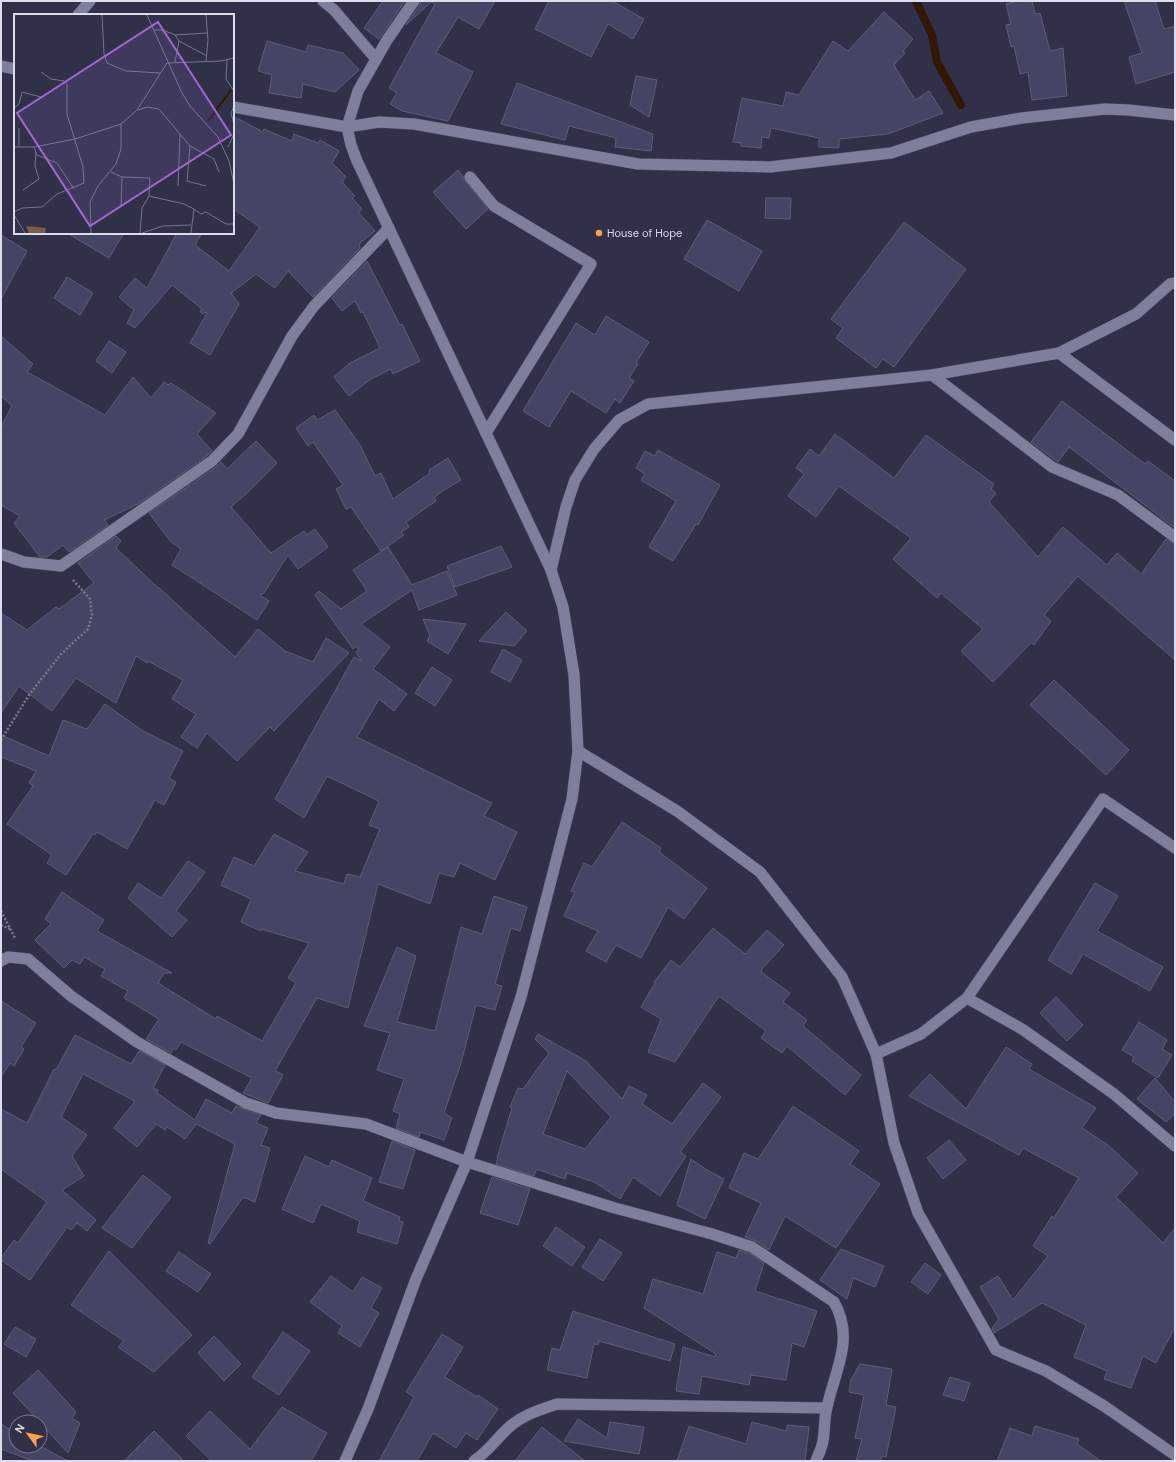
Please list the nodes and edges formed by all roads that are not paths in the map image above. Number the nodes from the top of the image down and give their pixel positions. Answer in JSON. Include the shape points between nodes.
{"nodes":[{"id":1,"x":90,"y":1,"type":"edge"},
{"id":2,"x":323,"y":1,"type":"edge"},
{"id":3,"x":414,"y":1,"type":"edge"},
{"id":4,"x":79,"y":14,"type":"edge"},
{"id":5,"x":376,"y":59,"type":"junction"},
{"id":6,"x":1,"y":66,"type":"edge"},
{"id":7,"x":14,"y":68,"type":"edge"},
{"id":8,"x":234,"y":107,"type":"edge"},
{"id":9,"x":1175,"y":115,"type":"edge"},
{"id":10,"x":347,"y":127,"type":"junction"},
{"id":11,"x":470,"y":177,"type":"dead end"},
{"id":12,"x":389,"y":228,"type":"junction"},
{"id":13,"x":1175,"y":283,"type":"edge"},
{"id":14,"x":1059,"y":353,"type":"junction"},
{"id":15,"x":932,"y":375,"type":"junction"},
{"id":16,"x":486,"y":433,"type":"junction"},
{"id":17,"x":1175,"y":440,"type":"edge"},
{"id":18,"x":1175,"y":537,"type":"edge"},
{"id":19,"x":1,"y":554,"type":"edge"},
{"id":20,"x":551,"y":570,"type":"junction"},
{"id":21,"x":578,"y":751,"type":"junction"},
{"id":22,"x":1175,"y":848,"type":"edge"},
{"id":23,"x":1,"y":960,"type":"edge"},
{"id":24,"x":967,"y":998,"type":"junction"},
{"id":25,"x":876,"y":1054,"type":"junction"},
{"id":26,"x":1175,"y":1146,"type":"edge"},
{"id":27,"x":467,"y":1162,"type":"junction"},
{"id":28,"x":826,"y":1408,"type":"junction"},
{"id":29,"x":1175,"y":1455,"type":"edge"},
{"id":30,"x":345,"y":1461,"type":"edge"},
{"id":31,"x":474,"y":1461,"type":"edge"},
{"id":32,"x":816,"y":1461,"type":"edge"}],
"edges":[{"from":1,"to":4,"type":"street"},
{"from":2,"to":5,"type":"street","via":[[334,10]]},
{"from":3,"to":5,"type":"street"},
{"from":5,"to":10,"type":"street","via":[[358,91]]},
{"from":6,"to":7,"type":"street"},
{"from":8,"to":10,"type":"street"},
{"from":9,"to":10,"type":"street","via":[[1105,109],[1022,118],[971,127],[891,153],[770,167],[638,164],[414,124],[379,122]]},
{"from":10,"to":12,"type":"street","via":[[357,161]]},
{"from":11,"to":16,"type":"street","via":[[494,206],[591,264]]},
{"from":12,"to":16,"type":"street"},
{"from":12,"to":19,"type":"street","via":[[314,306],[292,336],[238,434],[212,461],[61,566],[24,562]]},
{"from":13,"to":14,"type":"street","via":[[1170,284],[1136,314]]},
{"from":14,"to":15,"type":"street"},
{"from":14,"to":17,"type":"street"},
{"from":15,"to":18,"type":"street","via":[[1052,467],[1118,495]]},
{"from":15,"to":20,"type":"street","via":[[648,404],[619,420],[594,449],[575,480]]},
{"from":16,"to":20,"type":"street"},
{"from":20,"to":21,"type":"street","via":[[563,607],[574,675]]},
{"from":21,"to":25,"type":"street","via":[[677,811],[760,872],[842,977]]},
{"from":21,"to":27,"type":"street","via":[[572,799],[521,997]]},
{"from":22,"to":24,"type":"street","via":[[1103,799]]},
{"from":23,"to":27,"type":"street","via":[[8,957],[28,959],[71,996],[136,1042],[246,1103],[276,1113],[366,1124]]},
{"from":24,"to":25,"type":"street","via":[[921,1034]]},
{"from":24,"to":26,"type":"street","via":[[1022,1029],[1114,1094]]},
{"from":25,"to":29,"type":"street","via":[[894,1143],[918,1213],[996,1350],[1046,1371],[1104,1406]]},
{"from":27,"to":28,"type":"street","via":[[752,1247],[786,1269],[834,1302],[840,1313],[844,1336]]},
{"from":27,"to":30,"type":"street","via":[[416,1279],[368,1409]]},
{"from":28,"to":31,"type":"street","via":[[557,1404],[531,1412],[508,1428]]},
{"from":28,"to":32,"type":"street","via":[[823,1442]]}]}
